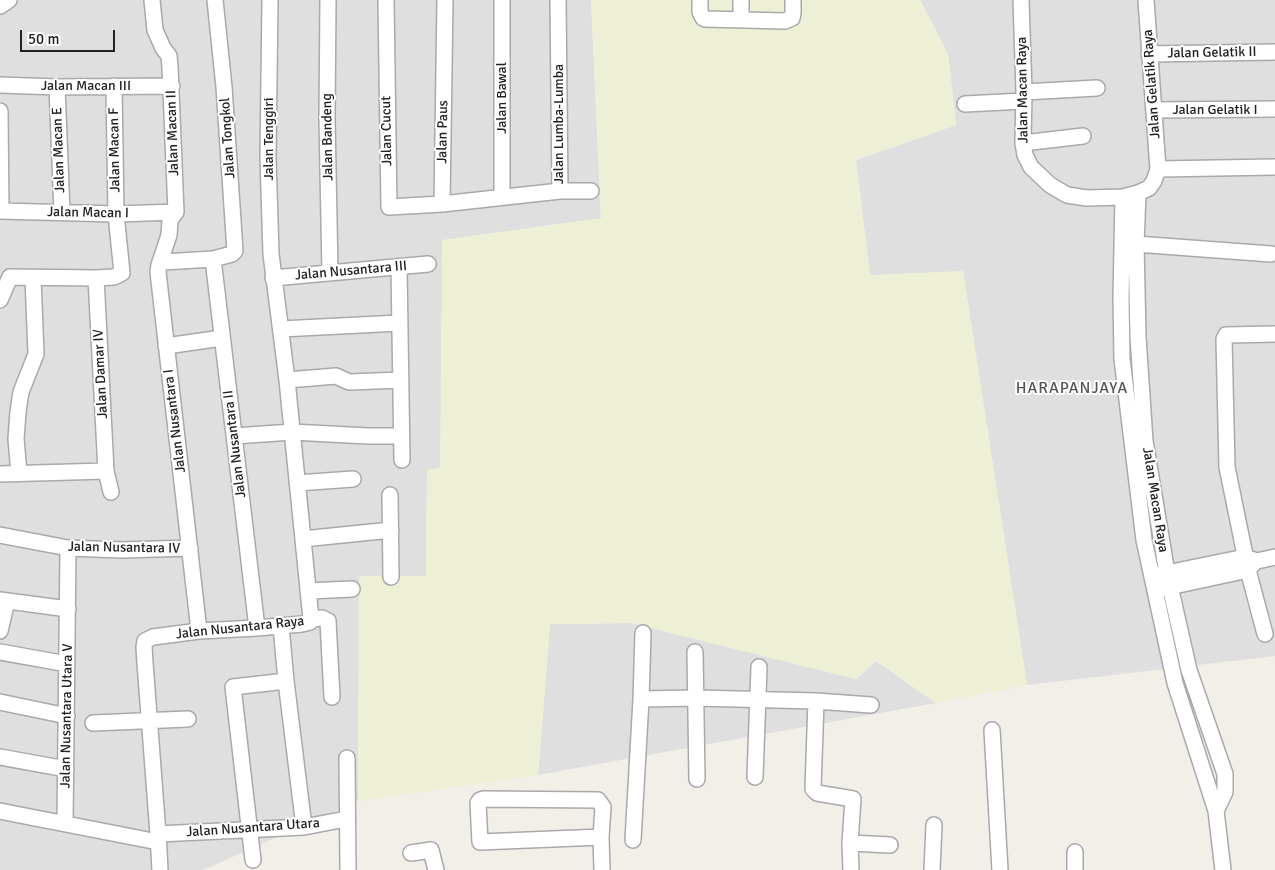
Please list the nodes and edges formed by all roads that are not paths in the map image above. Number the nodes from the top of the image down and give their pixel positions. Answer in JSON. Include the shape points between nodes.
{"nodes":[{"id":1,"x":9,"y":0,"type":"edge"},
{"id":2,"x":152,"y":0,"type":"edge"},
{"id":3,"x":215,"y":0,"type":"edge"},
{"id":4,"x":270,"y":0,"type":"edge"},
{"id":5,"x":328,"y":0,"type":"edge"},
{"id":6,"x":386,"y":0,"type":"edge"},
{"id":7,"x":445,"y":0,"type":"edge"},
{"id":8,"x":502,"y":0,"type":"edge"},
{"id":9,"x":558,"y":0,"type":"edge"},
{"id":10,"x":741,"y":0,"type":"edge"},
{"id":11,"x":792,"y":0,"type":"edge"},
{"id":12,"x":1021,"y":0,"type":"edge"},
{"id":13,"x":1146,"y":0,"type":"edge"},
{"id":14,"x":0,"y":6,"type":"edge"},
{"id":15,"x":700,"y":6,"type":"edge"},
{"id":16,"x":741,"y":20,"type":"junction"},
{"id":17,"x":1275,"y":52,"type":"edge"},
{"id":18,"x":1149,"y":54,"type":"junction"},
{"id":19,"x":0,"y":85,"type":"edge"},
{"id":20,"x":114,"y":86,"type":"junction"},
{"id":21,"x":172,"y":86,"type":"junction"},
{"id":22,"x":57,"y":87,"type":"junction"},
{"id":23,"x":1097,"y":88,"type":"dead end"},
{"id":24,"x":1024,"y":97,"type":"junction"},
{"id":25,"x":965,"y":104,"type":"dead end"},
{"id":26,"x":1275,"y":109,"type":"edge"},
{"id":27,"x":1154,"y":110,"type":"junction"},
{"id":28,"x":0,"y":111,"type":"edge"},
{"id":29,"x":1083,"y":136,"type":"dead end"},
{"id":30,"x":1023,"y":143,"type":"junction"},
{"id":31,"x":1275,"y":167,"type":"edge"},
{"id":32,"x":1158,"y":169,"type":"junction"},
{"id":33,"x":560,"y":191,"type":"junction"},
{"id":34,"x":591,"y":191,"type":"dead end"},
{"id":35,"x":1130,"y":195,"type":"junction"},
{"id":36,"x":502,"y":196,"type":"junction"},
{"id":37,"x":442,"y":204,"type":"junction"},
{"id":38,"x":1,"y":212,"type":"edge"},
{"id":39,"x":62,"y":212,"type":"junction"},
{"id":40,"x":176,"y":212,"type":"junction"},
{"id":41,"x":116,"y":214,"type":"junction"},
{"id":42,"x":1136,"y":244,"type":"junction"},
{"id":43,"x":1271,"y":254,"type":"dead end"},
{"id":44,"x":213,"y":259,"type":"junction"},
{"id":45,"x":428,"y":264,"type":"dead end"},
{"id":46,"x":159,"y":265,"type":"junction"},
{"id":47,"x":399,"y":267,"type":"junction"},
{"id":48,"x":5,"y":273,"type":"edge"},
{"id":49,"x":330,"y":273,"type":"junction"},
{"id":50,"x":33,"y":278,"type":"junction"},
{"id":51,"x":96,"y":278,"type":"junction"},
{"id":52,"x":273,"y":278,"type":"junction"},
{"id":53,"x":0,"y":300,"type":"edge"},
{"id":54,"x":399,"y":323,"type":"junction"},
{"id":55,"x":281,"y":329,"type":"junction"},
{"id":56,"x":1275,"y":334,"type":"edge"},
{"id":57,"x":222,"y":338,"type":"junction"},
{"id":58,"x":166,"y":346,"type":"junction"},
{"id":59,"x":288,"y":380,"type":"junction"},
{"id":60,"x":400,"y":380,"type":"junction"},
{"id":61,"x":292,"y":432,"type":"junction"},
{"id":62,"x":234,"y":436,"type":"junction"},
{"id":63,"x":401,"y":436,"type":"junction"},
{"id":64,"x":1138,"y":442,"type":"junction"},
{"id":65,"x":402,"y":460,"type":"dead end"},
{"id":66,"x":106,"y":471,"type":"junction"},
{"id":67,"x":19,"y":473,"type":"junction"},
{"id":68,"x":0,"y":474,"type":"edge"},
{"id":69,"x":353,"y":479,"type":"dead end"},
{"id":70,"x":297,"y":482,"type":"junction"},
{"id":71,"x":111,"y":492,"type":"dead end"},
{"id":72,"x":390,"y":495,"type":"dead end"},
{"id":73,"x":391,"y":530,"type":"junction"},
{"id":74,"x":0,"y":535,"type":"edge"},
{"id":75,"x":303,"y":539,"type":"junction"},
{"id":76,"x":68,"y":548,"type":"junction"},
{"id":77,"x":190,"y":548,"type":"junction"},
{"id":78,"x":1275,"y":557,"type":"edge"},
{"id":79,"x":1250,"y":562,"type":"junction"},
{"id":80,"x":391,"y":577,"type":"dead end"},
{"id":81,"x":1161,"y":582,"type":"junction"},
{"id":82,"x":352,"y":589,"type":"dead end"},
{"id":83,"x":308,"y":591,"type":"junction"},
{"id":84,"x":3,"y":600,"type":"edge"},
{"id":85,"x":68,"y":609,"type":"junction"},
{"id":86,"x":312,"y":619,"type":"junction"},
{"id":87,"x":280,"y":626,"type":"junction"},
{"id":88,"x":257,"y":628,"type":"junction"},
{"id":89,"x":0,"y":631,"type":"edge"},
{"id":90,"x":199,"y":631,"type":"junction"},
{"id":91,"x":643,"y":633,"type":"dead end"},
{"id":92,"x":1265,"y":634,"type":"dead end"},
{"id":93,"x":0,"y":652,"type":"edge"},
{"id":94,"x":695,"y":652,"type":"dead end"},
{"id":95,"x":67,"y":664,"type":"junction"},
{"id":96,"x":759,"y":667,"type":"dead end"},
{"id":97,"x":286,"y":681,"type":"junction"},
{"id":98,"x":332,"y":697,"type":"dead end"},
{"id":99,"x":696,"y":698,"type":"junction"},
{"id":100,"x":641,"y":699,"type":"junction"},
{"id":101,"x":756,"y":700,"type":"junction"},
{"id":102,"x":816,"y":701,"type":"junction"},
{"id":103,"x":0,"y":702,"type":"edge"},
{"id":104,"x":871,"y":705,"type":"dead end"},
{"id":105,"x":67,"y":716,"type":"junction"},
{"id":106,"x":188,"y":719,"type":"dead end"},
{"id":107,"x":149,"y":720,"type":"junction"},
{"id":108,"x":93,"y":723,"type":"dead end"},
{"id":109,"x":992,"y":730,"type":"dead end"},
{"id":110,"x":0,"y":757,"type":"edge"},
{"id":111,"x":347,"y":758,"type":"dead end"},
{"id":112,"x":66,"y":769,"type":"junction"},
{"id":113,"x":755,"y":777,"type":"dead end"},
{"id":114,"x":697,"y":779,"type":"dead end"},
{"id":115,"x":0,"y":811,"type":"edge"},
{"id":116,"x":1216,"y":811,"type":"junction"},
{"id":117,"x":346,"y":819,"type":"junction"},
{"id":118,"x":65,"y":823,"type":"junction"},
{"id":119,"x":934,"y":825,"type":"dead end"},
{"id":120,"x":304,"y":827,"type":"junction"},
{"id":121,"x":250,"y":830,"type":"junction"},
{"id":122,"x":601,"y":837,"type":"junction"},
{"id":123,"x":158,"y":838,"type":"junction"},
{"id":124,"x":633,"y":840,"type":"dead end"},
{"id":125,"x":850,"y":842,"type":"junction"},
{"id":126,"x":890,"y":845,"type":"dead end"},
{"id":127,"x":1075,"y":852,"type":"dead end"},
{"id":128,"x":411,"y":853,"type":"dead end"},
{"id":129,"x":253,"y":860,"type":"dead end"},
{"id":130,"x":160,"y":870,"type":"edge"},
{"id":131,"x":348,"y":870,"type":"edge"},
{"id":132,"x":436,"y":870,"type":"edge"},
{"id":133,"x":602,"y":870,"type":"edge"},
{"id":134,"x":851,"y":870,"type":"edge"},
{"id":135,"x":932,"y":870,"type":"edge"},
{"id":136,"x":1000,"y":870,"type":"edge"},
{"id":137,"x":1075,"y":870,"type":"edge"},
{"id":138,"x":1223,"y":870,"type":"edge"}],
"edges":[{"from":1,"to":14,"type":"street"},
{"from":2,"to":21,"type":"street","name":"Jalan Macan II","via":[[155,30],[169,56]]},
{"from":3,"to":44,"type":"street","name":"Jalan Tongkol","via":[[236,246],[232,254]]},
{"from":4,"to":52,"type":"street","name":"Jalan Tenggiri","via":[[268,158]]},
{"from":5,"to":49,"type":"street","name":"Jalan Bandeng"},
{"from":6,"to":37,"type":"street","name":"Jalan Cucut","via":[[388,205],[392,208]]},
{"from":7,"to":37,"type":"street","name":"Jalan Paus"},
{"from":8,"to":36,"type":"street","name":"Jalan Bawal"},
{"from":9,"to":33,"type":"street","name":"Jalan Lumba-Lumba"},
{"from":10,"to":16,"type":"street"},
{"from":11,"to":16,"type":"street","via":[[793,13],[789,20]]},
{"from":12,"to":24,"type":"street","name":"Jalan Macan Raya"},
{"from":13,"to":18,"type":"street","name":"Jalan Gelatik Raya"},
{"from":15,"to":16,"type":"street","via":[[703,18]]},
{"from":17,"to":18,"type":"street","name":"Jalan Gelatik II"},
{"from":18,"to":27,"type":"street","name":"Jalan Gelatik Raya"},
{"from":19,"to":22,"type":"street","name":"Jalan Macan III"},
{"from":20,"to":21,"type":"street","name":"Jalan Macan III"},
{"from":20,"to":22,"type":"street","name":"Jalan Macan III"},
{"from":20,"to":41,"type":"street","name":"Jalan Macan F"},
{"from":21,"to":40,"type":"street","name":"Jalan Macan II"},
{"from":22,"to":39,"type":"street","name":"Jalan Macan E"},
{"from":23,"to":24,"type":"street"},
{"from":24,"to":25,"type":"street"},
{"from":24,"to":30,"type":"street","name":"Jalan Macan Raya"},
{"from":26,"to":27,"type":"street","name":"Jalan Gelatik I"},
{"from":27,"to":32,"type":"street","name":"Jalan Gelatik Raya"},
{"from":28,"to":38,"type":"street"},
{"from":29,"to":30,"type":"street"},
{"from":30,"to":35,"type":"street","name":"Jalan Macan Raya","via":[[1031,167],[1050,185],[1067,195],[1087,198]]},
{"from":31,"to":32,"type":"street"},
{"from":32,"to":35,"type":"street","via":[[1149,188]]},
{"from":33,"to":34,"type":"street"},
{"from":33,"to":36,"type":"street","name":"Jalan Lumba-Lumba"},
{"from":35,"to":42,"type":"street","name":"Jalan Macan Raya"},
{"from":35,"to":64,"type":"street","name":"Jalan Macan Raya","via":[[1121,298],[1122,359]]},
{"from":36,"to":37,"type":"street"},
{"from":38,"to":39,"type":"street","name":"Jalan Macan I"},
{"from":39,"to":41,"type":"street","name":"Jalan Macan I"},
{"from":40,"to":41,"type":"street","name":"Jalan Macan I"},
{"from":40,"to":46,"type":"street","name":"Jalan Macan II","via":[[170,220],[169,235]]},
{"from":41,"to":51,"type":"street","name":"Jalan Macan F","via":[[122,273]]},
{"from":42,"to":43,"type":"street"},
{"from":42,"to":64,"type":"street","name":"Jalan Macan Raya"},
{"from":44,"to":46,"type":"street","via":[[163,262]]},
{"from":44,"to":57,"type":"street","name":"Jalan Nusantara II"},
{"from":45,"to":47,"type":"street","name":"Jalan Nusantara III"},
{"from":46,"to":58,"type":"street","name":"Jalan Nusantara I"},
{"from":47,"to":49,"type":"street","name":"Jalan Nusantara III"},
{"from":47,"to":54,"type":"street"},
{"from":48,"to":50,"type":"street"},
{"from":48,"to":53,"type":"street"},
{"from":49,"to":52,"type":"street","name":"Jalan Nusantara III"},
{"from":50,"to":51,"type":"street"},
{"from":50,"to":67,"type":"street","via":[[36,354],[22,392],[16,439]]},
{"from":51,"to":66,"type":"street","name":"Jalan Damar IV"},
{"from":52,"to":55,"type":"street","name":"Jalan Nusantara Raya"},
{"from":54,"to":55,"type":"street"},
{"from":54,"to":60,"type":"street"},
{"from":55,"to":59,"type":"street","name":"Jalan Nusantara Raya"},
{"from":56,"to":79,"type":"street","via":[[1228,334],[1224,337],[1227,466]]},
{"from":57,"to":58,"type":"street"},
{"from":57,"to":62,"type":"street","name":"Jalan Nusantara II"},
{"from":58,"to":77,"type":"street","name":"Jalan Nusantara I"},
{"from":59,"to":60,"type":"street","via":[[336,376],[349,382]]},
{"from":59,"to":61,"type":"street","name":"Jalan Nusantara Raya"},
{"from":60,"to":63,"type":"street"},
{"from":61,"to":62,"type":"street"},
{"from":61,"to":63,"type":"street"},
{"from":61,"to":70,"type":"street","name":"Jalan Nusantara Raya"},
{"from":62,"to":88,"type":"street","name":"Jalan Nusantara II"},
{"from":63,"to":65,"type":"street"},
{"from":64,"to":81,"type":"street","name":"Jalan Macan Raya","via":[[1144,540]]},
{"from":66,"to":67,"type":"street"},
{"from":66,"to":71,"type":"street","name":"Jalan Damar IV"},
{"from":67,"to":68,"type":"street"},
{"from":69,"to":70,"type":"street"},
{"from":70,"to":75,"type":"street","name":"Jalan Nusantara Raya"},
{"from":72,"to":73,"type":"street"},
{"from":73,"to":75,"type":"street"},
{"from":73,"to":80,"type":"street"},
{"from":74,"to":76,"type":"street","name":"Jalan Nusantara IV"},
{"from":75,"to":83,"type":"street","name":"Jalan Nusantara Raya"},
{"from":76,"to":77,"type":"street","name":"Jalan Nusantara IV"},
{"from":76,"to":85,"type":"street","name":"Jalan Nusantara Utara V"},
{"from":77,"to":90,"type":"street","name":"Jalan Nusantara I"},
{"from":78,"to":79,"type":"street"},
{"from":79,"to":81,"type":"street"},
{"from":79,"to":92,"type":"street"},
{"from":81,"to":116,"type":"street","name":"Jalan Macan Raya","via":[[1177,693]]},
{"from":81,"to":116,"type":"street","name":"Jalan Macan Raya","via":[[1225,774],[1225,792]]},
{"from":82,"to":83,"type":"street"},
{"from":83,"to":86,"type":"street","name":"Jalan Nusantara Raya"},
{"from":84,"to":85,"type":"street"},
{"from":84,"to":89,"type":"street"},
{"from":85,"to":95,"type":"street","name":"Jalan Nusantara Utara V"},
{"from":86,"to":87,"type":"street","name":"Jalan Nusantara Raya","via":[[306,623]]},
{"from":86,"to":98,"type":"street","via":[[328,621]]},
{"from":87,"to":88,"type":"street","name":"Jalan Nusantara Raya"},
{"from":87,"to":97,"type":"street"},
{"from":88,"to":90,"type":"street","name":"Jalan Nusantara Raya"},
{"from":90,"to":107,"type":"street","name":"Jalan Nusantara Raya","via":[[146,640]]},
{"from":91,"to":100,"type":"street"},
{"from":93,"to":95,"type":"street"},
{"from":94,"to":99,"type":"street"},
{"from":95,"to":105,"type":"street","name":"Jalan Nusantara Utara V"},
{"from":96,"to":101,"type":"street"},
{"from":97,"to":120,"type":"street"},
{"from":97,"to":121,"type":"street","via":[[232,687]]},
{"from":99,"to":100,"type":"street"},
{"from":99,"to":101,"type":"street"},
{"from":99,"to":114,"type":"street"},
{"from":100,"to":124,"type":"street"},
{"from":101,"to":102,"type":"street"},
{"from":101,"to":113,"type":"street"},
{"from":102,"to":104,"type":"street"},
{"from":102,"to":125,"type":"street","via":[[813,789],[817,793],[853,800]]},
{"from":103,"to":105,"type":"street"},
{"from":105,"to":112,"type":"street","name":"Jalan Nusantara Utara V"},
{"from":106,"to":107,"type":"street"},
{"from":107,"to":108,"type":"street"},
{"from":107,"to":123,"type":"street","name":"Jalan Nusantara Raya"},
{"from":109,"to":136,"type":"street"},
{"from":110,"to":112,"type":"street"},
{"from":111,"to":117,"type":"street"},
{"from":112,"to":118,"type":"street","name":"Jalan Nusantara Utara V"},
{"from":115,"to":118,"type":"street","name":"Jalan Nusantara Utara"},
{"from":116,"to":138,"type":"street","name":"Jalan Macan Raya"},
{"from":117,"to":120,"type":"street","name":"Jalan Nusantara Utara"},
{"from":117,"to":131,"type":"street"},
{"from":118,"to":123,"type":"street","name":"Jalan Nusantara Utara","via":[[109,834]]},
{"from":119,"to":135,"type":"street"},
{"from":120,"to":121,"type":"street","name":"Jalan Nusantara Utara"},
{"from":121,"to":123,"type":"street","name":"Jalan Nusantara Utara"},
{"from":121,"to":129,"type":"street"},
{"from":122,"to":122,"type":"street","via":[[480,842],[478,803],[483,798],[598,800],[603,807]]},
{"from":122,"to":133,"type":"street"},
{"from":123,"to":130,"type":"street","name":"Jalan Nusantara Raya"},
{"from":125,"to":126,"type":"street"},
{"from":125,"to":134,"type":"street"},
{"from":127,"to":137,"type":"street"},
{"from":128,"to":132,"type":"street","via":[[431,850]]}]}
